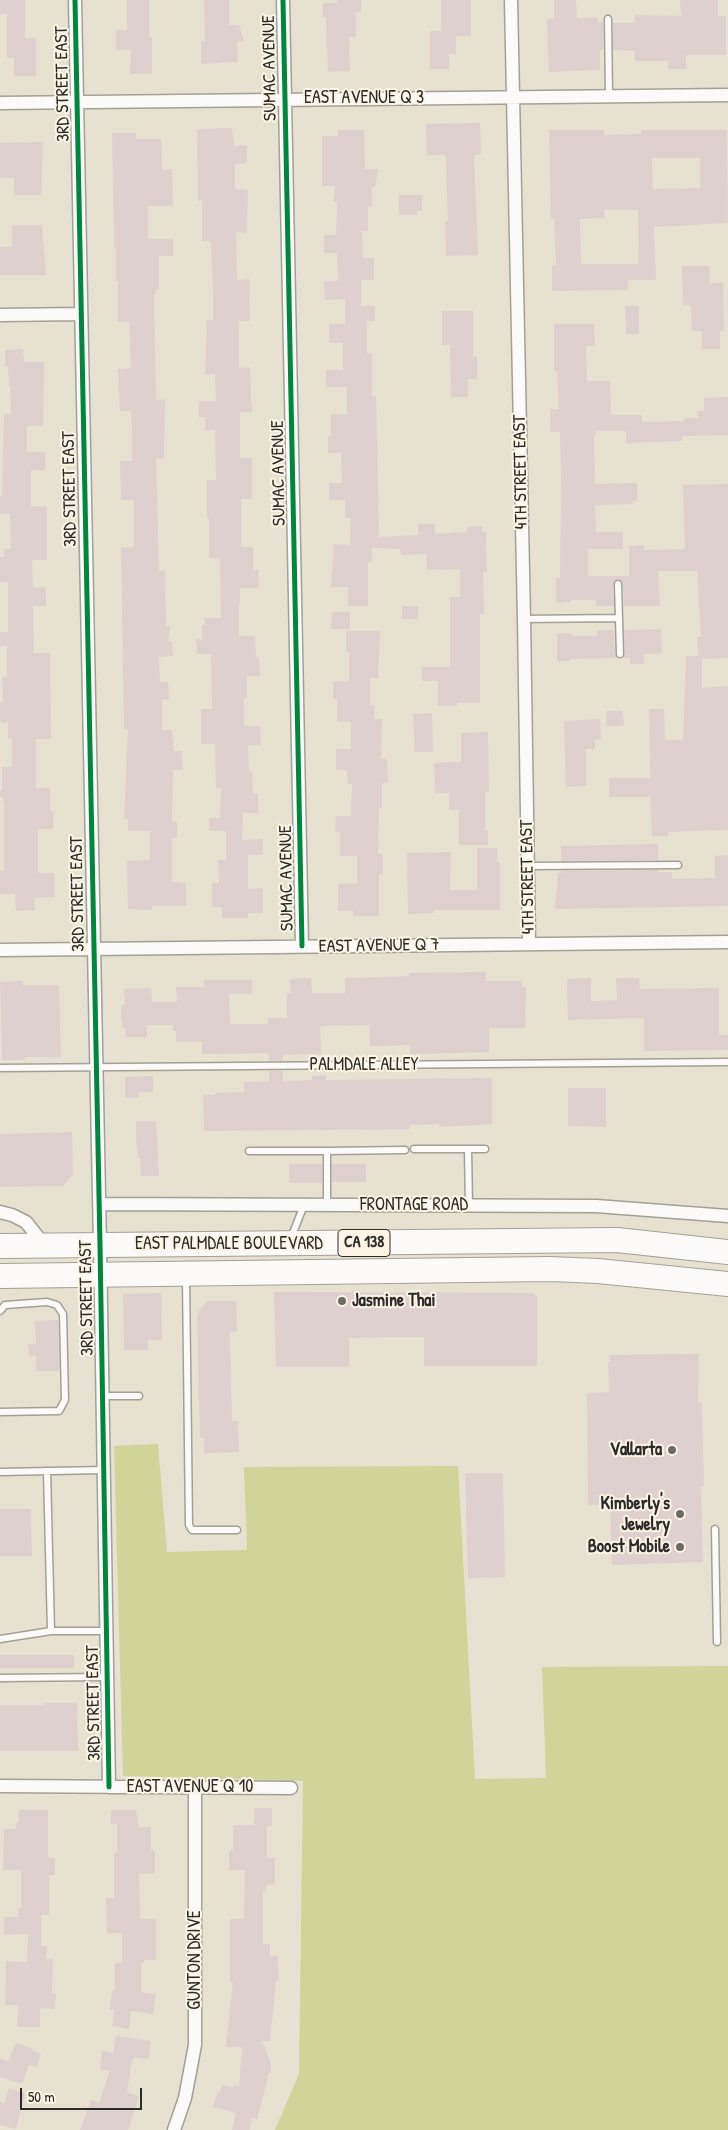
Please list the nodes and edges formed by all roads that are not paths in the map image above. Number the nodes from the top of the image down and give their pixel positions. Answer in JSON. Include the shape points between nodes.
{"nodes":[{"id":1,"x":75,"y":0,"type":"edge"},
{"id":2,"x":283,"y":0,"type":"edge"},
{"id":3,"x":511,"y":0,"type":"edge"},
{"id":4,"x":608,"y":19,"type":"dead end"},
{"id":5,"x":609,"y":95,"type":"junction"},
{"id":6,"x":728,"y":95,"type":"edge"},
{"id":7,"x":513,"y":98,"type":"junction"},
{"id":8,"x":284,"y":99,"type":"junction"},
{"id":9,"x":77,"y":101,"type":"junction"},
{"id":10,"x":0,"y":103,"type":"edge"},
{"id":11,"x":81,"y":314,"type":"junction"},
{"id":12,"x":0,"y":315,"type":"edge"},
{"id":13,"x":618,"y":584,"type":"dead end"},
{"id":14,"x":618,"y":618,"type":"junction"},
{"id":15,"x":524,"y":619,"type":"junction"},
{"id":16,"x":620,"y":654,"type":"dead end"},
{"id":17,"x":678,"y":865,"type":"dead end"},
{"id":18,"x":528,"y":866,"type":"junction"},
{"id":19,"x":728,"y":942,"type":"edge"},
{"id":20,"x":529,"y":944,"type":"junction"},
{"id":21,"x":302,"y":946,"type":"junction"},
{"id":22,"x":93,"y":949,"type":"junction"},
{"id":23,"x":0,"y":950,"type":"edge"},
{"id":24,"x":728,"y":1062,"type":"edge"},
{"id":25,"x":95,"y":1067,"type":"junction"},
{"id":26,"x":0,"y":1068,"type":"edge"},
{"id":27,"x":414,"y":1149,"type":"dead end"},
{"id":28,"x":405,"y":1150,"type":"dead end"},
{"id":29,"x":468,"y":1150,"type":"junction"},
{"id":30,"x":485,"y":1150,"type":"dead end"},
{"id":31,"x":249,"y":1151,"type":"dead end"},
{"id":32,"x":327,"y":1151,"type":"junction"},
{"id":33,"x":99,"y":1204,"type":"junction"},
{"id":34,"x":304,"y":1205,"type":"junction"},
{"id":35,"x":327,"y":1205,"type":"junction"},
{"id":36,"x":469,"y":1206,"type":"junction"},
{"id":37,"x":0,"y":1212,"type":"edge"},
{"id":38,"x":728,"y":1216,"type":"edge"},
{"id":39,"x":289,"y":1244,"type":"junction"},
{"id":40,"x":100,"y":1245,"type":"junction"},
{"id":41,"x":0,"y":1246,"type":"edge"},
{"id":42,"x":45,"y":1246,"type":"junction"},
{"id":43,"x":728,"y":1252,"type":"edge"},
{"id":44,"x":186,"y":1274,"type":"junction"},
{"id":45,"x":100,"y":1275,"type":"junction"},
{"id":46,"x":0,"y":1276,"type":"edge"},
{"id":47,"x":728,"y":1284,"type":"edge"},
{"id":48,"x":0,"y":1312,"type":"edge"},
{"id":49,"x":102,"y":1396,"type":"junction"},
{"id":50,"x":138,"y":1396,"type":"dead end"},
{"id":51,"x":0,"y":1412,"type":"edge"},
{"id":52,"x":104,"y":1470,"type":"junction"},
{"id":53,"x":47,"y":1471,"type":"junction"},
{"id":54,"x":0,"y":1472,"type":"edge"},
{"id":55,"x":715,"y":1529,"type":"dead end"},
{"id":56,"x":237,"y":1530,"type":"dead end"},
{"id":57,"x":52,"y":1631,"type":"junction"},
{"id":58,"x":106,"y":1631,"type":"junction"},
{"id":59,"x":0,"y":1639,"type":"edge"},
{"id":60,"x":717,"y":1642,"type":"dead end"},
{"id":61,"x":106,"y":1677,"type":"junction"},
{"id":62,"x":0,"y":1678,"type":"edge"},
{"id":63,"x":0,"y":1786,"type":"edge"},
{"id":64,"x":109,"y":1787,"type":"junction"},
{"id":65,"x":195,"y":1787,"type":"junction"},
{"id":66,"x":291,"y":1788,"type":"dead end"},
{"id":67,"x":174,"y":2130,"type":"edge"}],
"edges":[{"from":1,"to":9,"type":"street","name":"3RD STREET EAST"},
{"from":2,"to":8,"type":"street","name":"SUMAC AVENUE"},
{"from":3,"to":7,"type":"street","name":"4TH STREET EAST"},
{"from":4,"to":5,"type":"lane"},
{"from":5,"to":6,"type":"street","name":"EAST AVENUE Q 3"},
{"from":5,"to":7,"type":"street","name":"EAST AVENUE Q 3"},
{"from":7,"to":8,"type":"street","name":"EAST AVENUE Q 3"},
{"from":7,"to":15,"type":"street","name":"4TH STREET EAST"},
{"from":8,"to":9,"type":"street","name":"EAST AVENUE Q 3"},
{"from":8,"to":21,"type":"street","name":"SUMAC AVENUE"},
{"from":9,"to":10,"type":"street","name":"EAST AVENUE Q 3"},
{"from":9,"to":11,"type":"street","name":"3RD STREET EAST"},
{"from":11,"to":12,"type":"street"},
{"from":11,"to":22,"type":"street","name":"3RD STREET EAST"},
{"from":13,"to":14,"type":"lane"},
{"from":14,"to":15,"type":"lane"},
{"from":14,"to":16,"type":"lane"},
{"from":15,"to":18,"type":"street","name":"4TH STREET EAST"},
{"from":17,"to":18,"type":"lane"},
{"from":18,"to":20,"type":"street","name":"4TH STREET EAST"},
{"from":19,"to":20,"type":"street","name":"EAST AVENUE Q 7"},
{"from":20,"to":21,"type":"street","name":"EAST AVENUE Q 7"},
{"from":21,"to":22,"type":"street","name":"EAST AVENUE Q 7"},
{"from":22,"to":23,"type":"street","name":"EAST AVENUE Q 7"},
{"from":22,"to":25,"type":"street","name":"3RD STREET EAST"},
{"from":24,"to":25,"type":"lane","name":"PALMDALE ALLEY"},
{"from":25,"to":26,"type":"lane","name":"PALMDALE ALLEY"},
{"from":25,"to":33,"type":"street","name":"3RD STREET EAST"},
{"from":27,"to":29,"type":"lane"},
{"from":28,"to":32,"type":"lane"},
{"from":29,"to":30,"type":"lane"},
{"from":29,"to":36,"type":"lane"},
{"from":31,"to":32,"type":"lane"},
{"from":32,"to":35,"type":"lane"},
{"from":33,"to":34,"type":"street","name":"FRONTAGE ROAD"},
{"from":33,"to":40,"type":"street","name":"3RD STREET EAST"},
{"from":34,"to":35,"type":"street","name":"FRONTAGE ROAD"},
{"from":34,"to":39,"type":"lane"},
{"from":35,"to":36,"type":"street","name":"FRONTAGE ROAD"},
{"from":36,"to":38,"type":"street","name":"FRONTAGE ROAD","via":[[596,1206]]},
{"from":37,"to":42,"type":"street","via":[[26,1222]]},
{"from":39,"to":40,"type":"highway","name":"EAST PALMDALE BOULEVARD","number":"CA 138"},
{"from":39,"to":43,"type":"highway","name":"EAST PALMDALE BOULEVARD","number":"CA 138","via":[[617,1240]]},
{"from":40,"to":42,"type":"highway","name":"EAST PALMDALE BOULEVARD","number":"CA 138"},
{"from":40,"to":45,"type":"street","name":"3RD STREET EAST"},
{"from":41,"to":42,"type":"highway","name":"EAST PALMDALE BOULEVARD","number":"CA 138"},
{"from":44,"to":45,"type":"highway","name":"EAST PALMDALE BOULEVARD","number":"CA 138"},
{"from":44,"to":47,"type":"highway","name":"EAST PALMDALE BOULEVARD","number":"CA 138","via":[[550,1269]]},
{"from":44,"to":56,"type":"lane","via":[[189,1525],[192,1530]]},
{"from":45,"to":46,"type":"highway","name":"EAST PALMDALE BOULEVARD","number":"CA 138"},
{"from":45,"to":49,"type":"street","name":"3RD STREET EAST"},
{"from":48,"to":51,"type":"lane","via":[[5,1305],[47,1302],[57,1305],[62,1314],[65,1400],[59,1411]]},
{"from":49,"to":50,"type":"lane"},
{"from":49,"to":52,"type":"street","name":"3RD STREET EAST"},
{"from":52,"to":53,"type":"lane"},
{"from":52,"to":58,"type":"street","name":"3RD STREET EAST"},
{"from":53,"to":54,"type":"lane"},
{"from":53,"to":57,"type":"lane"},
{"from":55,"to":60,"type":"lane"},
{"from":57,"to":58,"type":"lane"},
{"from":57,"to":59,"type":"lane"},
{"from":58,"to":61,"type":"street","name":"3RD STREET EAST"},
{"from":61,"to":62,"type":"lane"},
{"from":61,"to":64,"type":"street","name":"3RD STREET EAST"},
{"from":63,"to":64,"type":"street","name":"EAST AVENUE Q 10"},
{"from":64,"to":65,"type":"street","name":"EAST AVENUE Q 10"},
{"from":65,"to":66,"type":"street","name":"EAST AVENUE Q 10"},
{"from":65,"to":67,"type":"street","name":"GUNTON DRIVE","via":[[196,2045],[185,2098]]}]}
